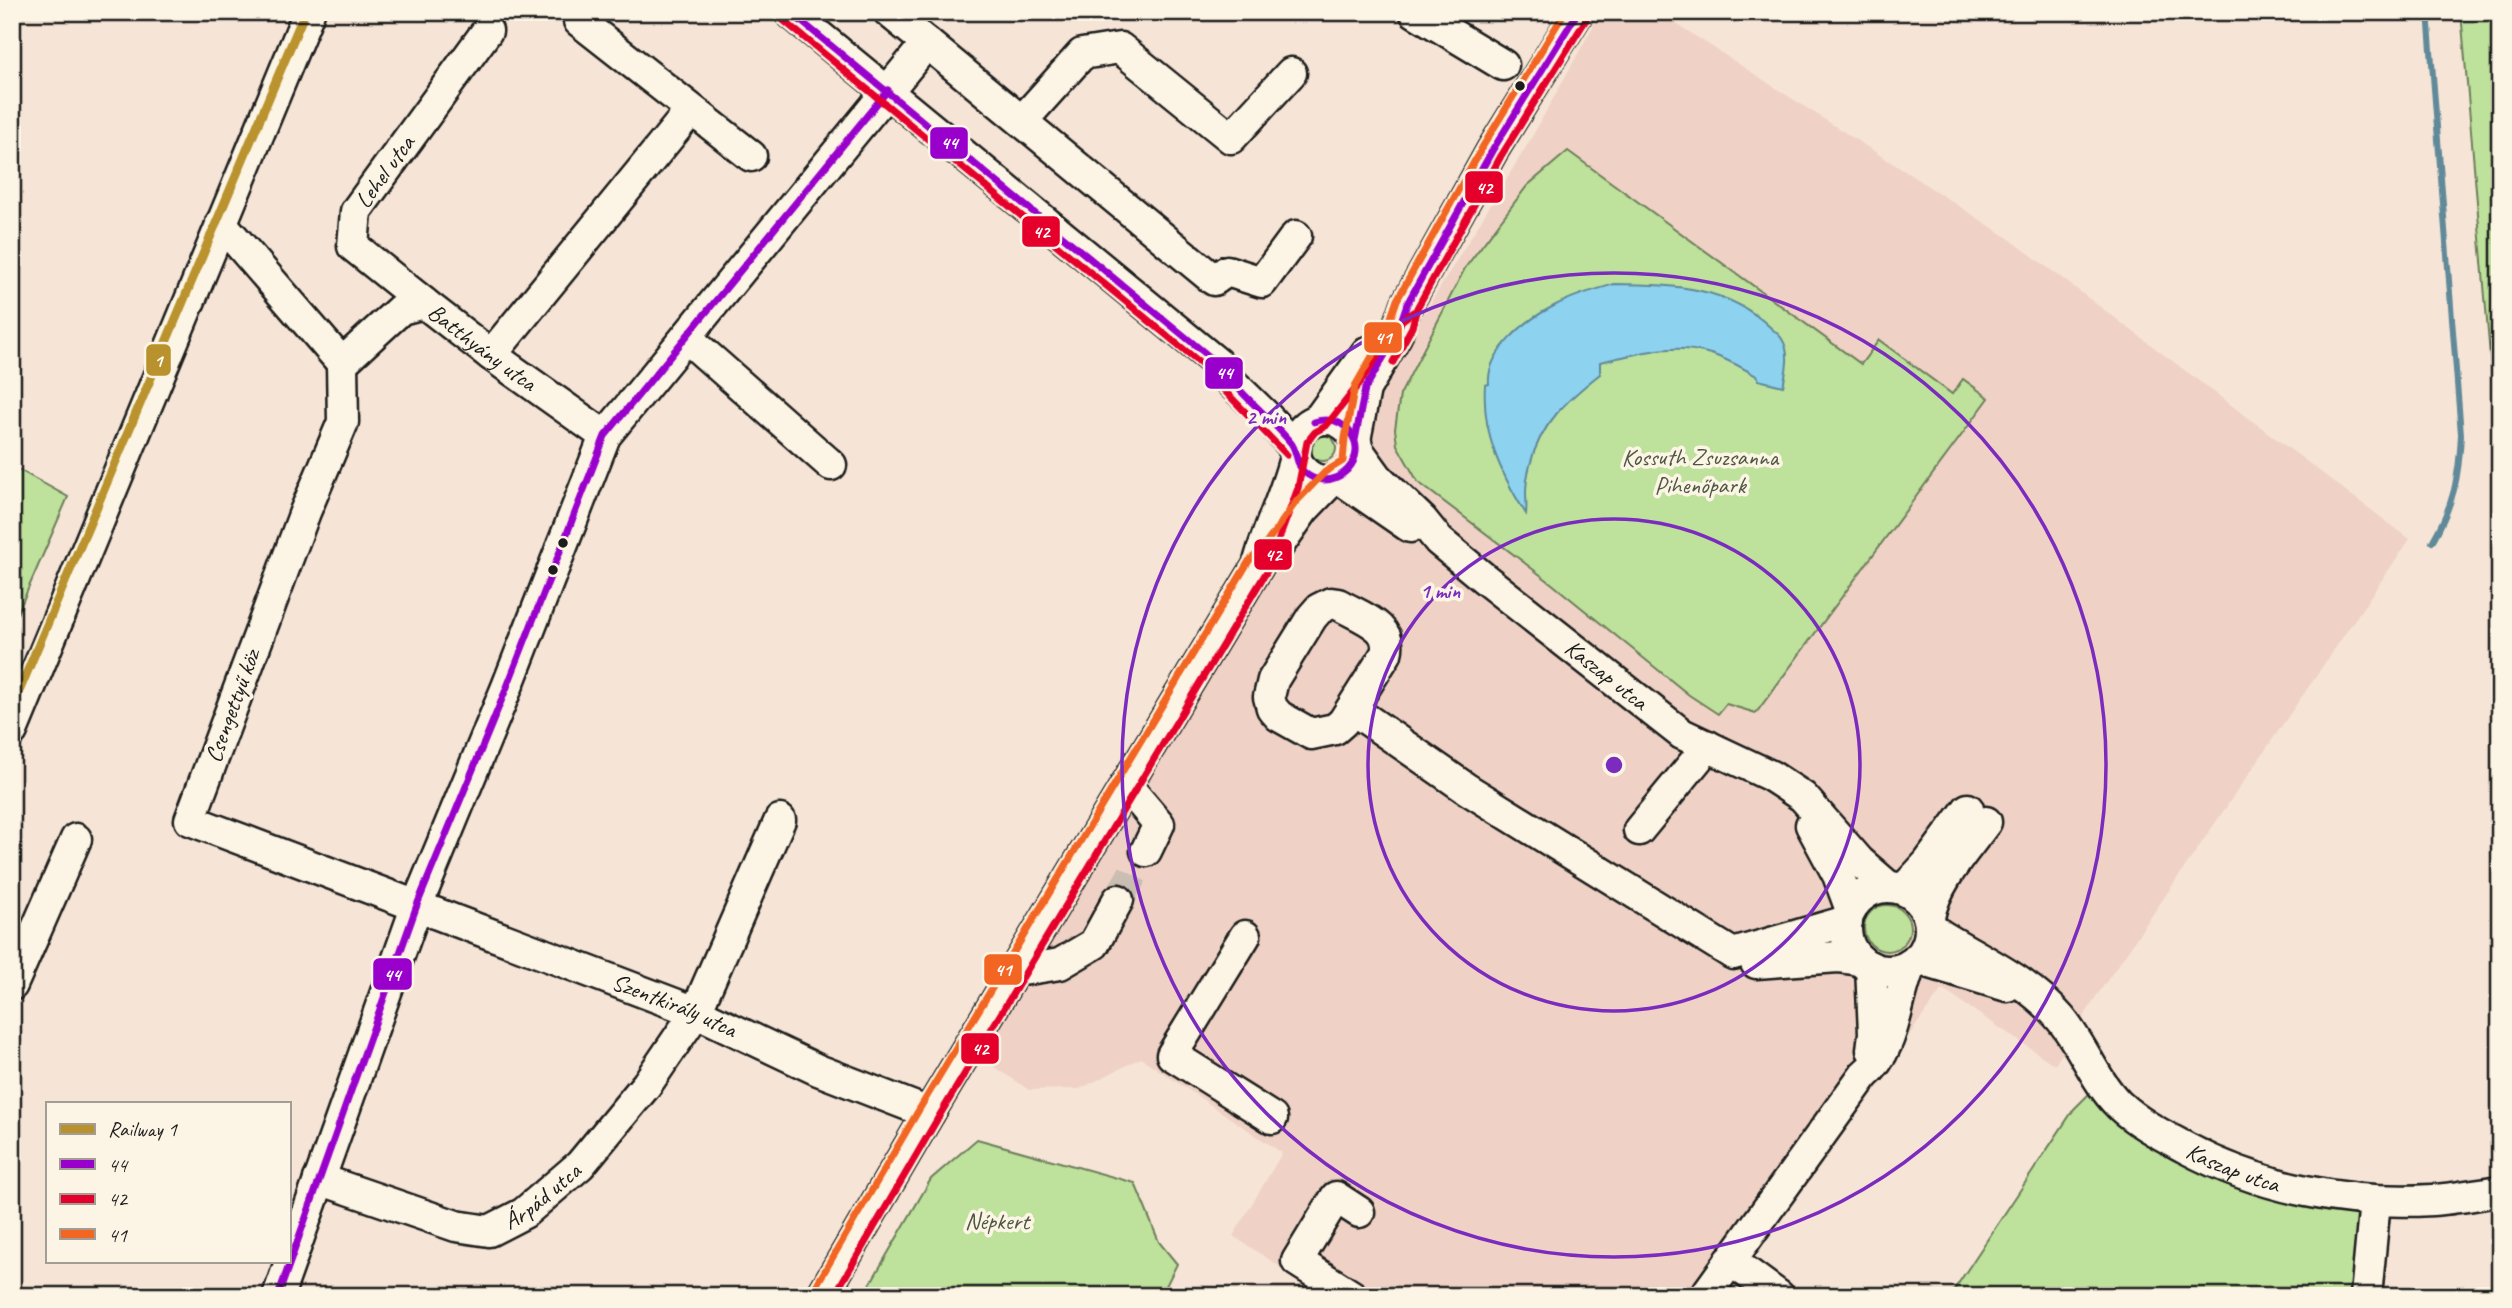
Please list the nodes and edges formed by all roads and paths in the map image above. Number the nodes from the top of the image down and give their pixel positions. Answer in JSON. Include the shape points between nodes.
{"nodes":[{"id":1,"x":309,"y":12,"type":"edge"},
{"id":2,"x":790,"y":12,"type":"edge"},
{"id":3,"x":888,"y":12,"type":"edge"},
{"id":4,"x":1415,"y":12,"type":"edge"},
{"id":5,"x":1578,"y":12,"type":"edge"},
{"id":6,"x":579,"y":21,"type":"dead end"},
{"id":7,"x":487,"y":31,"type":"dead end"},
{"id":8,"x":928,"y":43,"type":"junction"},
{"id":9,"x":1503,"y":65,"type":"dead end"},
{"id":10,"x":1291,"y":73,"type":"dead end"},
{"id":11,"x":888,"y":90,"type":"junction"},
{"id":12,"x":691,"y":110,"type":"junction"},
{"id":13,"x":1021,"y":121,"type":"junction"},
{"id":14,"x":751,"y":156,"type":"dead end"},
{"id":15,"x":221,"y":223,"type":"junction"},
{"id":16,"x":1296,"y":236,"type":"dead end"},
{"id":17,"x":424,"y":303,"type":"junction"},
{"id":18,"x":1407,"y":304,"type":"junction"},
{"id":19,"x":687,"y":338,"type":"junction"},
{"id":20,"x":491,"y":355,"type":"junction"},
{"id":21,"x":342,"y":363,"type":"junction"},
{"id":22,"x":1217,"y":363,"type":"junction"},
{"id":23,"x":1316,"y":421,"type":"junction"},
{"id":24,"x":606,"y":436,"type":"junction"},
{"id":25,"x":1356,"y":444,"type":"junction"},
{"id":26,"x":1295,"y":452,"type":"junction"},
{"id":27,"x":831,"y":465,"type":"dead end"},
{"id":28,"x":1335,"y":479,"type":"junction"},
{"id":29,"x":1438,"y":541,"type":"junction"},
{"id":30,"x":1258,"y":566,"type":"junction"},
{"id":31,"x":1352,"y":709,"type":"junction"},
{"id":32,"x":12,"y":731,"type":"edge"},
{"id":33,"x":1708,"y":746,"type":"junction"},
{"id":34,"x":1126,"y":785,"type":"junction"},
{"id":35,"x":1787,"y":787,"type":"junction"},
{"id":36,"x":780,"y":820,"type":"dead end"},
{"id":37,"x":1639,"y":830,"type":"dead end"},
{"id":38,"x":76,"y":839,"type":"dead end"},
{"id":39,"x":1146,"y":851,"type":"tunnel mouth"},
{"id":40,"x":1896,"y":888,"type":"junction"},
{"id":41,"x":1118,"y":900,"type":"tunnel mouth"},
{"id":42,"x":417,"y":905,"type":"junction"},
{"id":43,"x":1849,"y":916,"type":"junction"},
{"id":44,"x":1929,"y":921,"type":"junction"},
{"id":45,"x":1245,"y":936,"type":"dead end"},
{"id":46,"x":1914,"y":962,"type":"junction"},
{"id":47,"x":1865,"y":963,"type":"junction"},
{"id":48,"x":1739,"y":968,"type":"dead end"},
{"id":49,"x":1016,"y":971,"type":"junction"},
{"id":50,"x":12,"y":985,"type":"edge"},
{"id":51,"x":2034,"y":994,"type":"junction"},
{"id":52,"x":696,"y":1012,"type":"junction"},
{"id":53,"x":1864,"y":1075,"type":"junction"},
{"id":54,"x":929,"y":1113,"type":"junction"},
{"id":55,"x":1272,"y":1118,"type":"dead end"},
{"id":56,"x":319,"y":1179,"type":"junction"},
{"id":57,"x":2500,"y":1191,"type":"edge"},
{"id":58,"x":2375,"y":1201,"type":"junction"},
{"id":59,"x":1359,"y":1212,"type":"dead end"},
{"id":60,"x":1730,"y":1260,"type":"junction"},
{"id":61,"x":290,"y":1262,"type":"edge"},
{"id":62,"x":290,"y":1262,"type":"edge"},
{"id":63,"x":278,"y":1296,"type":"edge"},
{"id":64,"x":822,"y":1296,"type":"edge"},
{"id":65,"x":1352,"y":1296,"type":"edge"},
{"id":66,"x":1705,"y":1296,"type":"edge"},
{"id":67,"x":1779,"y":1296,"type":"edge"},
{"id":68,"x":2367,"y":1296,"type":"edge"}],
"edges":[{"from":1,"to":15,"type":"street"},
{"from":2,"to":11,"type":"street"},
{"from":3,"to":8,"type":"street"},
{"from":4,"to":9,"type":"street"},
{"from":5,"to":18,"type":"street"},
{"from":6,"to":12,"type":"street"},
{"from":7,"to":17,"type":"street","name":"Lehel utca","via":[[356,211],[353,246]]},
{"from":8,"to":11,"type":"street"},
{"from":8,"to":13,"type":"street"},
{"from":10,"to":13,"type":"street","via":[[1231,138],[1120,48],[1082,54]]},
{"from":11,"to":19,"type":"street"},
{"from":11,"to":22,"type":"street"},
{"from":12,"to":14,"type":"street"},
{"from":12,"to":20,"type":"street"},
{"from":13,"to":16,"type":"street","via":[[1214,280],[1227,271],[1262,282]]},
{"from":15,"to":21,"type":"street"},
{"from":15,"to":32,"type":"street"},
{"from":17,"to":20,"type":"street","name":"Batthyány utca"},
{"from":17,"to":21,"type":"street","name":"Batthyány utca","via":[[401,309]]},
{"from":18,"to":23,"type":"street","via":[[1392,314]]},
{"from":18,"to":25,"type":"street","via":[[1396,337],[1365,389]]},
{"from":19,"to":24,"type":"street"},
{"from":19,"to":27,"type":"street"},
{"from":20,"to":24,"type":"street","name":"Batthyány utca"},
{"from":21,"to":42,"type":"street","name":"Csengettyű köz","via":[[343,422],[190,820]]},
{"from":22,"to":23,"type":"street"},
{"from":22,"to":26,"type":"street"},
{"from":23,"to":25,"type":"street","via":[[1336,421],[1351,432]]},
{"from":23,"to":26,"type":"street","via":[[1302,430]]},
{"from":24,"to":42,"type":"street"},
{"from":25,"to":28,"type":"street","via":[[1352,466]]},
{"from":25,"to":29,"type":"street","name":"Kaszap utca","via":[[1378,478]]},
{"from":26,"to":28,"type":"street","via":[[1299,466],[1313,478]]},
{"from":26,"to":30,"type":"street","via":[[1288,486]]},
{"from":28,"to":29,"type":"street","name":"Kaszap utca"},
{"from":28,"to":30,"type":"street"},
{"from":29,"to":33,"type":"street","name":"Kaszap utca","via":[[1682,734]]},
{"from":30,"to":34,"type":"street"},
{"from":31,"to":31,"type":"street","via":[[1389,644],[1383,630],[1331,603],[1312,617],[1273,680],[1269,697],[1279,716],[1311,734],[1335,729]]},
{"from":31,"to":43,"type":"street","via":[[1467,789],[1733,954]]},
{"from":33,"to":35,"type":"street","name":"Kaszap utca"},
{"from":33,"to":37,"type":"street"},
{"from":34,"to":39,"type":"street","via":[[1159,824]]},
{"from":34,"to":49,"type":"street"},
{"from":35,"to":40,"type":"street","name":"Kaszap utca","via":[[1803,797],[1859,861]]},
{"from":35,"to":43,"type":"street","name":"Kaszap utca","via":[[1838,875]]},
{"from":36,"to":52,"type":"street","name":"Árpád utca"},
{"from":38,"to":50,"type":"street"},
{"from":40,"to":43,"type":"street","via":[[1867,893]]},
{"from":40,"to":44,"type":"street","via":[[1922,903]]},
{"from":40,"to":44,"type":"street","via":[[1977,816],[1932,900]]},
{"from":41,"to":49,"type":"street","via":[[1094,944],[1060,964]]},
{"from":42,"to":52,"type":"street","name":"Szentkirály utca"},
{"from":42,"to":56,"type":"street"},
{"from":43,"to":47,"type":"street","via":[[1848,940]]},
{"from":44,"to":46,"type":"street","via":[[1926,947]]},
{"from":44,"to":51,"type":"street","name":"Kaszap utca","via":[[1939,934]]},
{"from":45,"to":55,"type":"street","via":[[1172,1055]]},
{"from":46,"to":47,"type":"street","via":[[1888,970]]},
{"from":46,"to":51,"type":"street","name":"Kaszap utca"},
{"from":46,"to":53,"type":"street","via":[[1903,982],[1882,1054]]},
{"from":47,"to":48,"type":"street","via":[[1838,957],[1767,960]]},
{"from":47,"to":53,"type":"street","via":[[1874,1033]]},
{"from":49,"to":54,"type":"street"},
{"from":51,"to":58,"type":"street","name":"Kaszap utca","via":[[2061,1019],[2100,1083],[2144,1124],[2233,1171],[2298,1190]]},
{"from":52,"to":54,"type":"street","name":"Szentkirály utca","via":[[818,1070]]},
{"from":52,"to":56,"type":"street","name":"Árpád utca","via":[[647,1084],[580,1165],[524,1213],[489,1231],[456,1226]]},
{"from":53,"to":60,"type":"street"},
{"from":54,"to":64,"type":"street"},
{"from":56,"to":62,"type":"street"},
{"from":57,"to":58,"type":"street","name":"Kaszap utca","via":[[2434,1200]]},
{"from":58,"to":68,"type":"street"},
{"from":59,"to":65,"type":"street","via":[[1336,1197],[1297,1261]]},
{"from":60,"to":66,"type":"street"},
{"from":60,"to":67,"type":"street"},
{"from":61,"to":63,"type":"street"}]}
